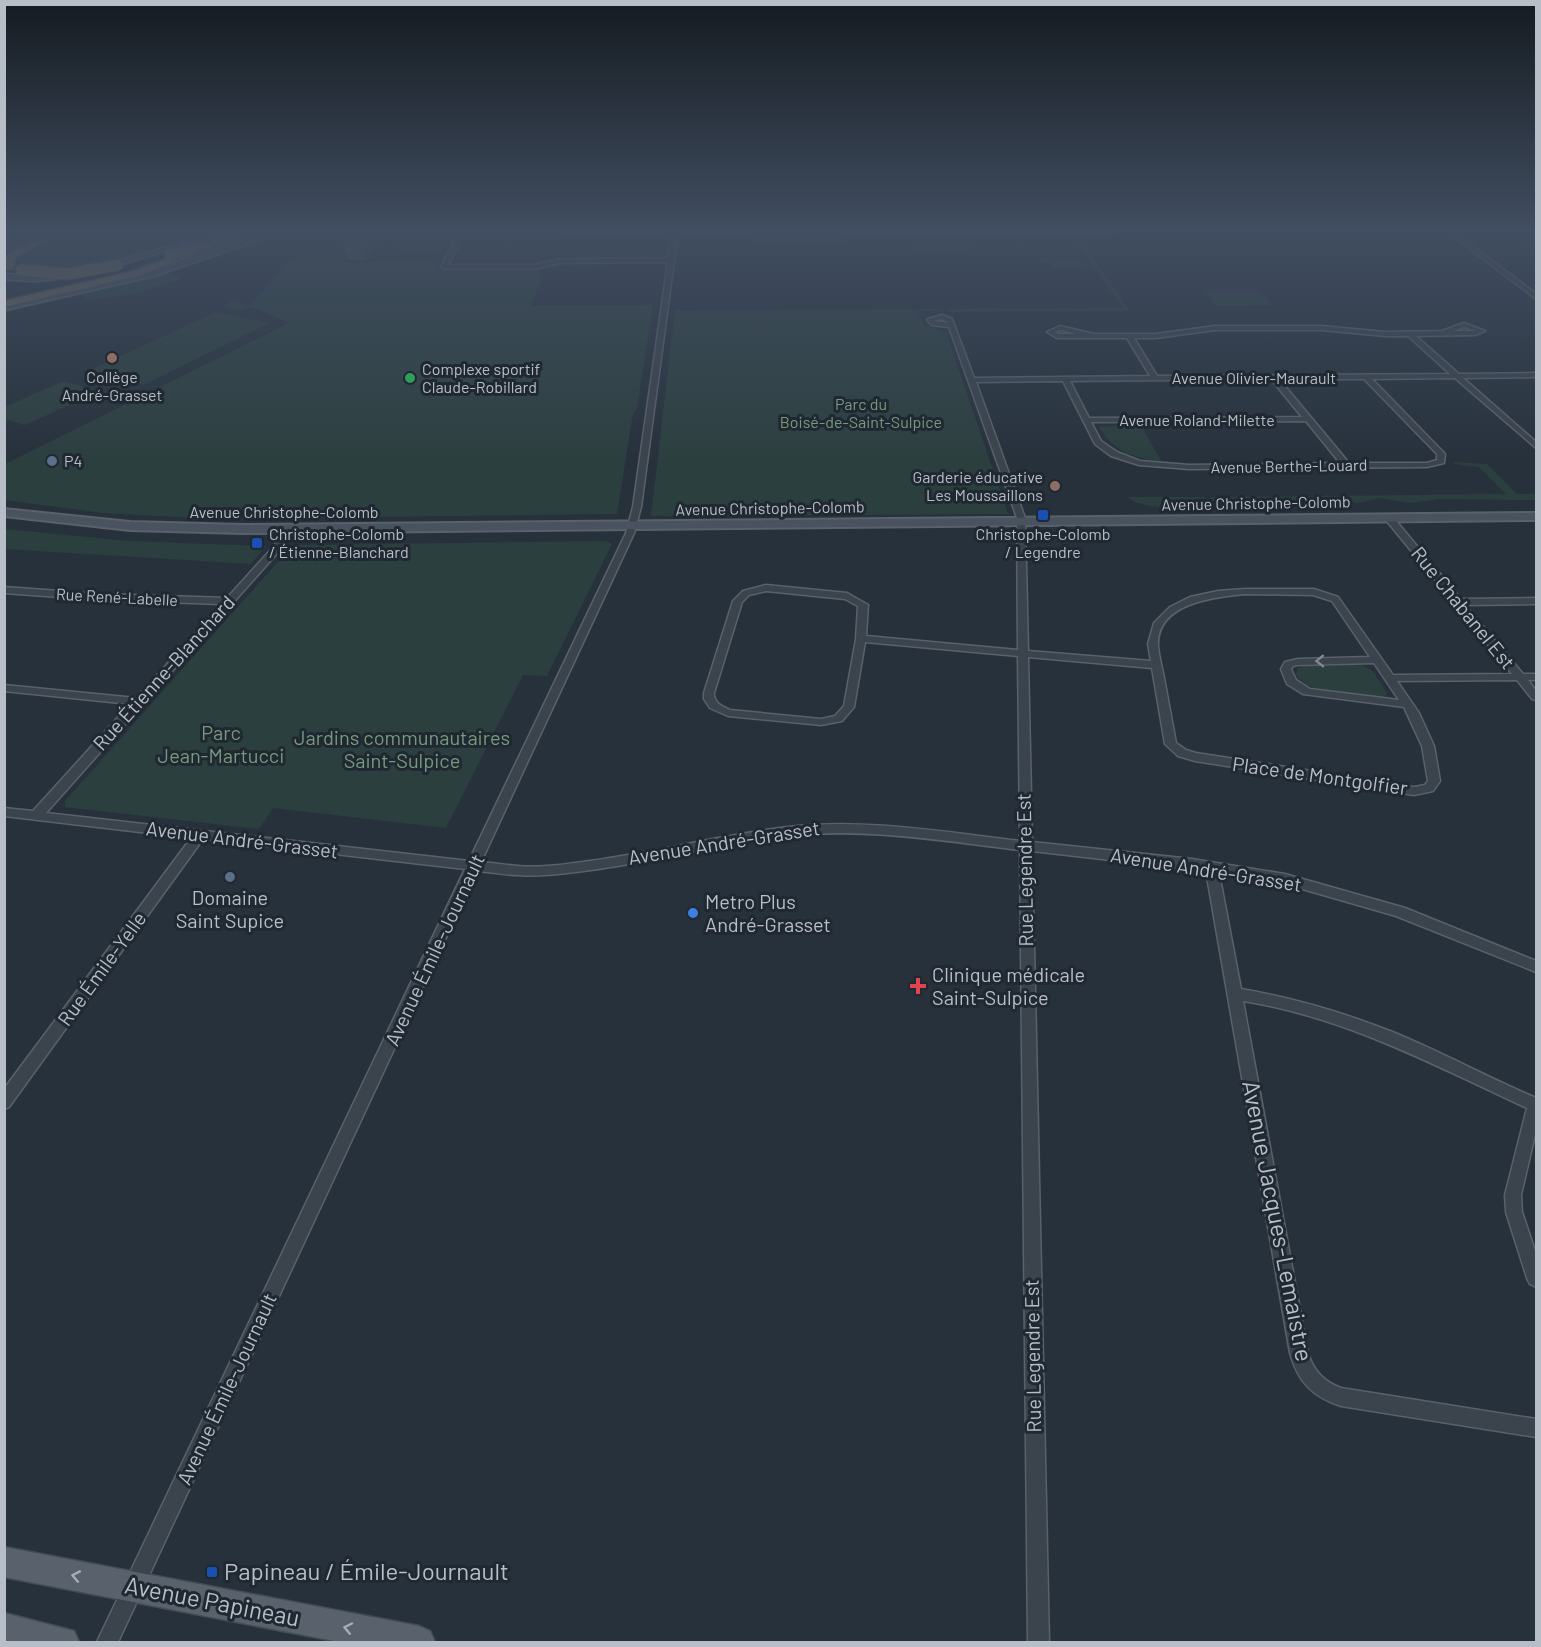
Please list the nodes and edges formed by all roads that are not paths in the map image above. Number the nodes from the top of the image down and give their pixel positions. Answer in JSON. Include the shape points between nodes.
{"nodes":[{"id":1,"x":664,"y":308,"type":"edge"},
{"id":2,"x":952,"y":325,"type":"dead end"},
{"id":3,"x":1444,"y":333,"type":"dead end"},
{"id":4,"x":1410,"y":334,"type":"junction"},
{"id":5,"x":1094,"y":336,"type":"junction"},
{"id":6,"x":1129,"y":336,"type":"junction"},
{"id":7,"x":1536,"y":375,"type":"edge"},
{"id":8,"x":1457,"y":376,"type":"junction"},
{"id":9,"x":1273,"y":377,"type":"junction"},
{"id":10,"x":1366,"y":377,"type":"junction"},
{"id":11,"x":1155,"y":378,"type":"junction"},
{"id":12,"x":1065,"y":379,"type":"junction"},
{"id":13,"x":972,"y":380,"type":"junction"},
{"id":14,"x":1308,"y":419,"type":"junction"},
{"id":15,"x":1086,"y":420,"type":"junction"},
{"id":16,"x":1536,"y":446,"type":"edge"},
{"id":17,"x":1346,"y":465,"type":"junction"},
{"id":18,"x":4,"y":512,"type":"edge"},
{"id":19,"x":1536,"y":517,"type":"edge"},
{"id":20,"x":4,"y":520,"type":"edge"},
{"id":21,"x":1392,"y":522,"type":"junction"},
{"id":22,"x":1536,"y":524,"type":"edge"},
{"id":23,"x":1020,"y":526,"type":"junction"},
{"id":24,"x":631,"y":530,"type":"junction"},
{"id":25,"x":288,"y":533,"type":"junction"},
{"id":26,"x":4,"y":590,"type":"edge"},
{"id":27,"x":229,"y":601,"type":"junction"},
{"id":28,"x":1536,"y":601,"type":"edge"},
{"id":29,"x":1458,"y":602,"type":"junction"},
{"id":30,"x":861,"y":639,"type":"junction"},
{"id":31,"x":1021,"y":653,"type":"junction"},
{"id":32,"x":1379,"y":660,"type":"junction"},
{"id":33,"x":1156,"y":665,"type":"junction"},
{"id":34,"x":1520,"y":677,"type":"junction"},
{"id":35,"x":1536,"y":677,"type":"edge"},
{"id":36,"x":1392,"y":678,"type":"junction"},
{"id":37,"x":4,"y":688,"type":"edge"},
{"id":38,"x":1536,"y":697,"type":"edge"},
{"id":39,"x":139,"y":702,"type":"junction"},
{"id":40,"x":1408,"y":704,"type":"junction"},
{"id":41,"x":4,"y":812,"type":"edge"},
{"id":42,"x":36,"y":816,"type":"junction"},
{"id":43,"x":200,"y":835,"type":"junction"},
{"id":44,"x":1024,"y":846,"type":"junction"},
{"id":45,"x":1212,"y":867,"type":"junction"},
{"id":46,"x":473,"y":868,"type":"junction"},
{"id":47,"x":1536,"y":967,"type":"edge"},
{"id":48,"x":1234,"y":994,"type":"junction"},
{"id":49,"x":4,"y":1102,"type":"edge"},
{"id":50,"x":1536,"y":1105,"type":"edge"},
{"id":51,"x":1536,"y":1278,"type":"edge"},
{"id":52,"x":1536,"y":1428,"type":"edge"},
{"id":53,"x":4,"y":1562,"type":"edge"},
{"id":54,"x":133,"y":1588,"type":"junction"},
{"id":55,"x":4,"y":1629,"type":"edge"},
{"id":56,"x":63,"y":1642,"type":"edge"},
{"id":57,"x":107,"y":1642,"type":"edge"},
{"id":58,"x":418,"y":1642,"type":"edge"},
{"id":59,"x":1038,"y":1642,"type":"edge"}],
"edges":[{"from":1,"to":24,"type":"street","name":"Avenue Émile-Journault"},
{"from":2,"to":13,"type":"street","name":"Rue Legendre Est"},
{"from":3,"to":4,"type":"street"},
{"from":4,"to":6,"type":"street"},
{"from":4,"to":8,"type":"street"},
{"from":5,"to":5,"type":"street","via":[[1062,328],[1050,332],[1058,336]]},
{"from":5,"to":6,"type":"street"},
{"from":6,"to":11,"type":"street"},
{"from":7,"to":8,"type":"street","name":"Avenue Olivier-Maurault"},
{"from":8,"to":10,"type":"street","name":"Avenue Olivier-Maurault"},
{"from":8,"to":16,"type":"street"},
{"from":9,"to":10,"type":"street","name":"Avenue Olivier-Maurault"},
{"from":9,"to":11,"type":"street","name":"Avenue Olivier-Maurault"},
{"from":9,"to":14,"type":"street"},
{"from":10,"to":17,"type":"street","name":"Avenue Berthe-Louard","via":[[1443,458],[1431,465]]},
{"from":11,"to":12,"type":"street","name":"Avenue Olivier-Maurault"},
{"from":12,"to":13,"type":"street","name":"Avenue Olivier-Maurault"},
{"from":12,"to":15,"type":"street","name":"Avenue Berthe-Louard"},
{"from":13,"to":23,"type":"street","name":"Rue Legendre Est","via":[[1018,509]]},
{"from":14,"to":15,"type":"street","name":"Avenue Roland-Milette"},
{"from":14,"to":17,"type":"street"},
{"from":15,"to":17,"type":"street","name":"Avenue Berthe-Louard","via":[[1107,450],[1148,465]]},
{"from":18,"to":25,"type":"main road","name":"Avenue Christophe-Colomb","via":[[158,527]]},
{"from":19,"to":21,"type":"main road","name":"Avenue Christophe-Colomb"},
{"from":20,"to":25,"type":"main road","name":"Avenue Christophe-Colomb","via":[[133,533]]},
{"from":21,"to":22,"type":"main road","name":"Avenue Christophe-Colomb"},
{"from":21,"to":23,"type":"main road","name":"Avenue Christophe-Colomb"},
{"from":21,"to":29,"type":"street","name":"Rue Chabanel Est"},
{"from":23,"to":24,"type":"main road","name":"Avenue Christophe-Colomb"},
{"from":23,"to":31,"type":"street","name":"Rue Legendre Est"},
{"from":24,"to":25,"type":"main road","name":"Avenue Christophe-Colomb"},
{"from":24,"to":46,"type":"street","name":"Avenue Émile-Journault"},
{"from":25,"to":27,"type":"street","name":"Rue Étienne-Blanchard"},
{"from":26,"to":27,"type":"street","name":"Rue René-Labelle"},
{"from":27,"to":39,"type":"street","name":"Rue Étienne-Blanchard"},
{"from":28,"to":29,"type":"street"},
{"from":29,"to":34,"type":"street","name":"Rue Chabanel Est"},
{"from":30,"to":30,"type":"street","via":[[848,710],[838,719],[821,722],[733,714],[717,709],[710,701],[709,693],[738,601],[750,591],[766,588],[854,598],[865,609]]},
{"from":30,"to":31,"type":"street"},
{"from":31,"to":33,"type":"street"},
{"from":31,"to":44,"type":"street","name":"Rue Legendre Est"},
{"from":32,"to":33,"type":"street","name":"Place de Montgolfier","via":[[1331,595],[1314,591],[1242,592],[1199,597],[1169,612],[1154,634]]},
{"from":32,"to":36,"type":"street","name":"Place de Montgolfier"},
{"from":32,"to":40,"type":"street","one_way":true,"via":[[1295,662],[1286,669],[1293,685],[1311,693]]},
{"from":33,"to":40,"type":"street","name":"Place de Montgolfier","via":[[1169,741],[1182,753],[1423,790],[1433,784],[1432,768],[1421,726]]},
{"from":34,"to":35,"type":"street"},
{"from":34,"to":36,"type":"street"},
{"from":34,"to":38,"type":"street","name":"Rue Chabanel Est"},
{"from":36,"to":40,"type":"street","name":"Place de Montgolfier"},
{"from":37,"to":39,"type":"street"},
{"from":39,"to":42,"type":"street","name":"Rue Étienne-Blanchard"},
{"from":41,"to":42,"type":"street","name":"Avenue André-Grasset"},
{"from":42,"to":43,"type":"street","name":"Avenue André-Grasset"},
{"from":43,"to":46,"type":"street","name":"Avenue André-Grasset"},
{"from":43,"to":49,"type":"street","name":"Rue Émile-Yelle"},
{"from":44,"to":45,"type":"street","name":"Avenue André-Grasset"},
{"from":44,"to":46,"type":"street","name":"Avenue André-Grasset","via":[[827,827],[554,870]]},
{"from":44,"to":59,"type":"street","name":"Rue Legendre Est"},
{"from":45,"to":47,"type":"street","name":"Avenue André-Grasset","via":[[1305,884],[1383,906]]},
{"from":45,"to":48,"type":"street","name":"Avenue Jacques-Lemaistre"},
{"from":46,"to":54,"type":"street","name":"Avenue Émile-Journault"},
{"from":48,"to":50,"type":"street","via":[[1274,1000],[1367,1028]]},
{"from":48,"to":52,"type":"street","name":"Avenue Jacques-Lemaistre","via":[[1304,1370],[1320,1388],[1341,1397]]},
{"from":50,"to":51,"type":"street","via":[[1513,1195],[1514,1212]]},
{"from":54,"to":53,"type":"main road","name":"Avenue Papineau","one_way":true},
{"from":54,"to":57,"type":"street","name":"Avenue Émile-Journault"},
{"from":58,"to":54,"type":"main road","name":"Avenue Papineau","one_way":true},
{"from":55,"to":56,"type":"main road"}]}
